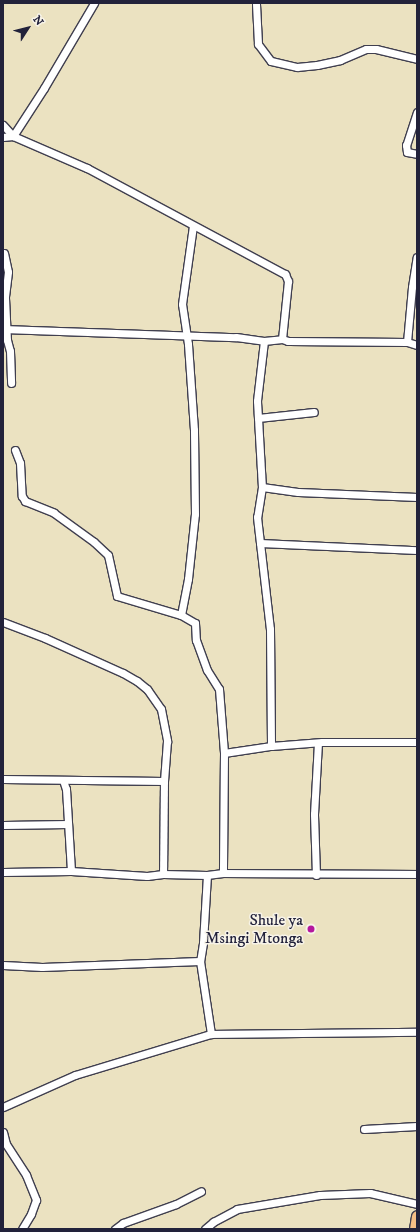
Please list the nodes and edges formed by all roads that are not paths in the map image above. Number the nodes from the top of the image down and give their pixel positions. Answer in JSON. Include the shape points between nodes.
{"nodes":[{"id":1,"x":94,"y":3,"type":"edge"},
{"id":2,"x":256,"y":4,"type":"dead end"},
{"id":3,"x":417,"y":59,"type":"edge"},
{"id":4,"x":417,"y":112,"type":"edge"},
{"id":5,"x":3,"y":125,"type":"edge"},
{"id":6,"x":13,"y":136,"type":"junction"},
{"id":7,"x":3,"y":137,"type":"edge"},
{"id":8,"x":417,"y":154,"type":"edge"},
{"id":9,"x":193,"y":226,"type":"junction"},
{"id":10,"x":4,"y":253,"type":"dead end"},
{"id":11,"x":417,"y":257,"type":"edge"},
{"id":12,"x":4,"y":329,"type":"edge"},
{"id":13,"x":185,"y":335,"type":"junction"},
{"id":14,"x":282,"y":339,"type":"junction"},
{"id":15,"x":264,"y":341,"type":"junction"},
{"id":16,"x":408,"y":342,"type":"junction"},
{"id":17,"x":417,"y":345,"type":"edge"},
{"id":18,"x":10,"y":384,"type":"dead end"},
{"id":19,"x":314,"y":412,"type":"dead end"},
{"id":20,"x":258,"y":418,"type":"junction"},
{"id":21,"x":15,"y":450,"type":"dead end"},
{"id":22,"x":262,"y":487,"type":"junction"},
{"id":23,"x":417,"y":497,"type":"edge"},
{"id":24,"x":260,"y":543,"type":"junction"},
{"id":25,"x":417,"y":550,"type":"edge"},
{"id":26,"x":181,"y":615,"type":"junction"},
{"id":27,"x":3,"y":622,"type":"edge"},
{"id":28,"x":417,"y":742,"type":"edge"},
{"id":29,"x":318,"y":743,"type":"junction"},
{"id":30,"x":271,"y":746,"type":"junction"},
{"id":31,"x":224,"y":753,"type":"junction"},
{"id":32,"x":3,"y":779,"type":"edge"},
{"id":33,"x":63,"y":780,"type":"junction"},
{"id":34,"x":164,"y":781,"type":"junction"},
{"id":35,"x":68,"y":824,"type":"junction"},
{"id":36,"x":3,"y":825,"type":"edge"},
{"id":37,"x":71,"y":871,"type":"junction"},
{"id":38,"x":3,"y":872,"type":"edge"},
{"id":39,"x":223,"y":873,"type":"junction"},
{"id":40,"x":164,"y":874,"type":"junction"},
{"id":41,"x":417,"y":874,"type":"edge"},
{"id":42,"x":207,"y":875,"type":"junction"},
{"id":43,"x":316,"y":875,"type":"junction"},
{"id":44,"x":200,"y":961,"type":"junction"},
{"id":45,"x":3,"y":965,"type":"edge"},
{"id":46,"x":417,"y":1032,"type":"edge"},
{"id":47,"x":211,"y":1034,"type":"junction"},
{"id":48,"x":3,"y":1107,"type":"edge"},
{"id":49,"x":417,"y":1126,"type":"edge"},
{"id":50,"x":364,"y":1129,"type":"dead end"},
{"id":51,"x":3,"y":1132,"type":"edge"},
{"id":52,"x":201,"y":1191,"type":"dead end"},
{"id":53,"x":417,"y":1204,"type":"edge"},
{"id":54,"x":417,"y":1216,"type":"edge"},
{"id":55,"x":22,"y":1229,"type":"edge"},
{"id":56,"x":115,"y":1229,"type":"edge"},
{"id":57,"x":205,"y":1229,"type":"edge"},
{"id":58,"x":415,"y":1229,"type":"edge"}],
"edges":[{"from":1,"to":6,"type":"street"},
{"from":2,"to":3,"type":"street","via":[[258,44],[272,61],[297,68],[340,60],[366,49]]},
{"from":4,"to":8,"type":"street","via":[[406,144],[407,152]]},
{"from":5,"to":6,"type":"street"},
{"from":6,"to":7,"type":"street"},
{"from":6,"to":9,"type":"street","via":[[87,168]]},
{"from":9,"to":13,"type":"street","via":[[182,304]]},
{"from":9,"to":14,"type":"street","via":[[285,274],[288,281]]},
{"from":10,"to":12,"type":"street","via":[[8,272],[4,298]]},
{"from":11,"to":16,"type":"street"},
{"from":12,"to":13,"type":"street"},
{"from":12,"to":18,"type":"street","via":[[10,352]]},
{"from":13,"to":15,"type":"street"},
{"from":13,"to":26,"type":"street","via":[[188,344],[194,430],[195,514]]},
{"from":14,"to":15,"type":"street"},
{"from":14,"to":16,"type":"street"},
{"from":15,"to":20,"type":"street","via":[[257,401]]},
{"from":16,"to":17,"type":"street"},
{"from":19,"to":20,"type":"street"},
{"from":20,"to":22,"type":"street"},
{"from":21,"to":26,"type":"street","via":[[20,464],[22,496],[25,501],[54,513],[108,555],[117,596]]},
{"from":22,"to":23,"type":"street","via":[[298,492]]},
{"from":22,"to":24,"type":"street","via":[[257,517]]},
{"from":24,"to":25,"type":"street"},
{"from":24,"to":30,"type":"street","via":[[270,629]]},
{"from":26,"to":31,"type":"street","via":[[195,624],[196,640],[207,670],[219,689]]},
{"from":27,"to":34,"type":"street","via":[[123,673],[146,689],[162,709],[167,741]]},
{"from":28,"to":29,"type":"street"},
{"from":29,"to":30,"type":"street"},
{"from":29,"to":43,"type":"street","via":[[314,814]]},
{"from":30,"to":31,"type":"street"},
{"from":31,"to":39,"type":"street"},
{"from":32,"to":33,"type":"street"},
{"from":33,"to":34,"type":"street"},
{"from":33,"to":35,"type":"street"},
{"from":34,"to":40,"type":"street"},
{"from":35,"to":36,"type":"street"},
{"from":35,"to":37,"type":"street"},
{"from":37,"to":38,"type":"street"},
{"from":37,"to":40,"type":"street","via":[[147,876]]},
{"from":39,"to":42,"type":"street"},
{"from":39,"to":43,"type":"street"},
{"from":40,"to":42,"type":"street"},
{"from":41,"to":43,"type":"street"},
{"from":42,"to":44,"type":"street"},
{"from":44,"to":45,"type":"street","via":[[42,968]]},
{"from":44,"to":47,"type":"street"},
{"from":46,"to":47,"type":"street"},
{"from":47,"to":48,"type":"street","via":[[75,1075]]},
{"from":49,"to":50,"type":"street"},
{"from":51,"to":55,"type":"street","via":[[6,1144],[26,1175],[36,1200]]},
{"from":52,"to":56,"type":"street","via":[[176,1204],[123,1223]]},
{"from":53,"to":57,"type":"street","via":[[370,1193],[320,1195],[237,1209]]},
{"from":54,"to":58,"type":"highway"}]}
